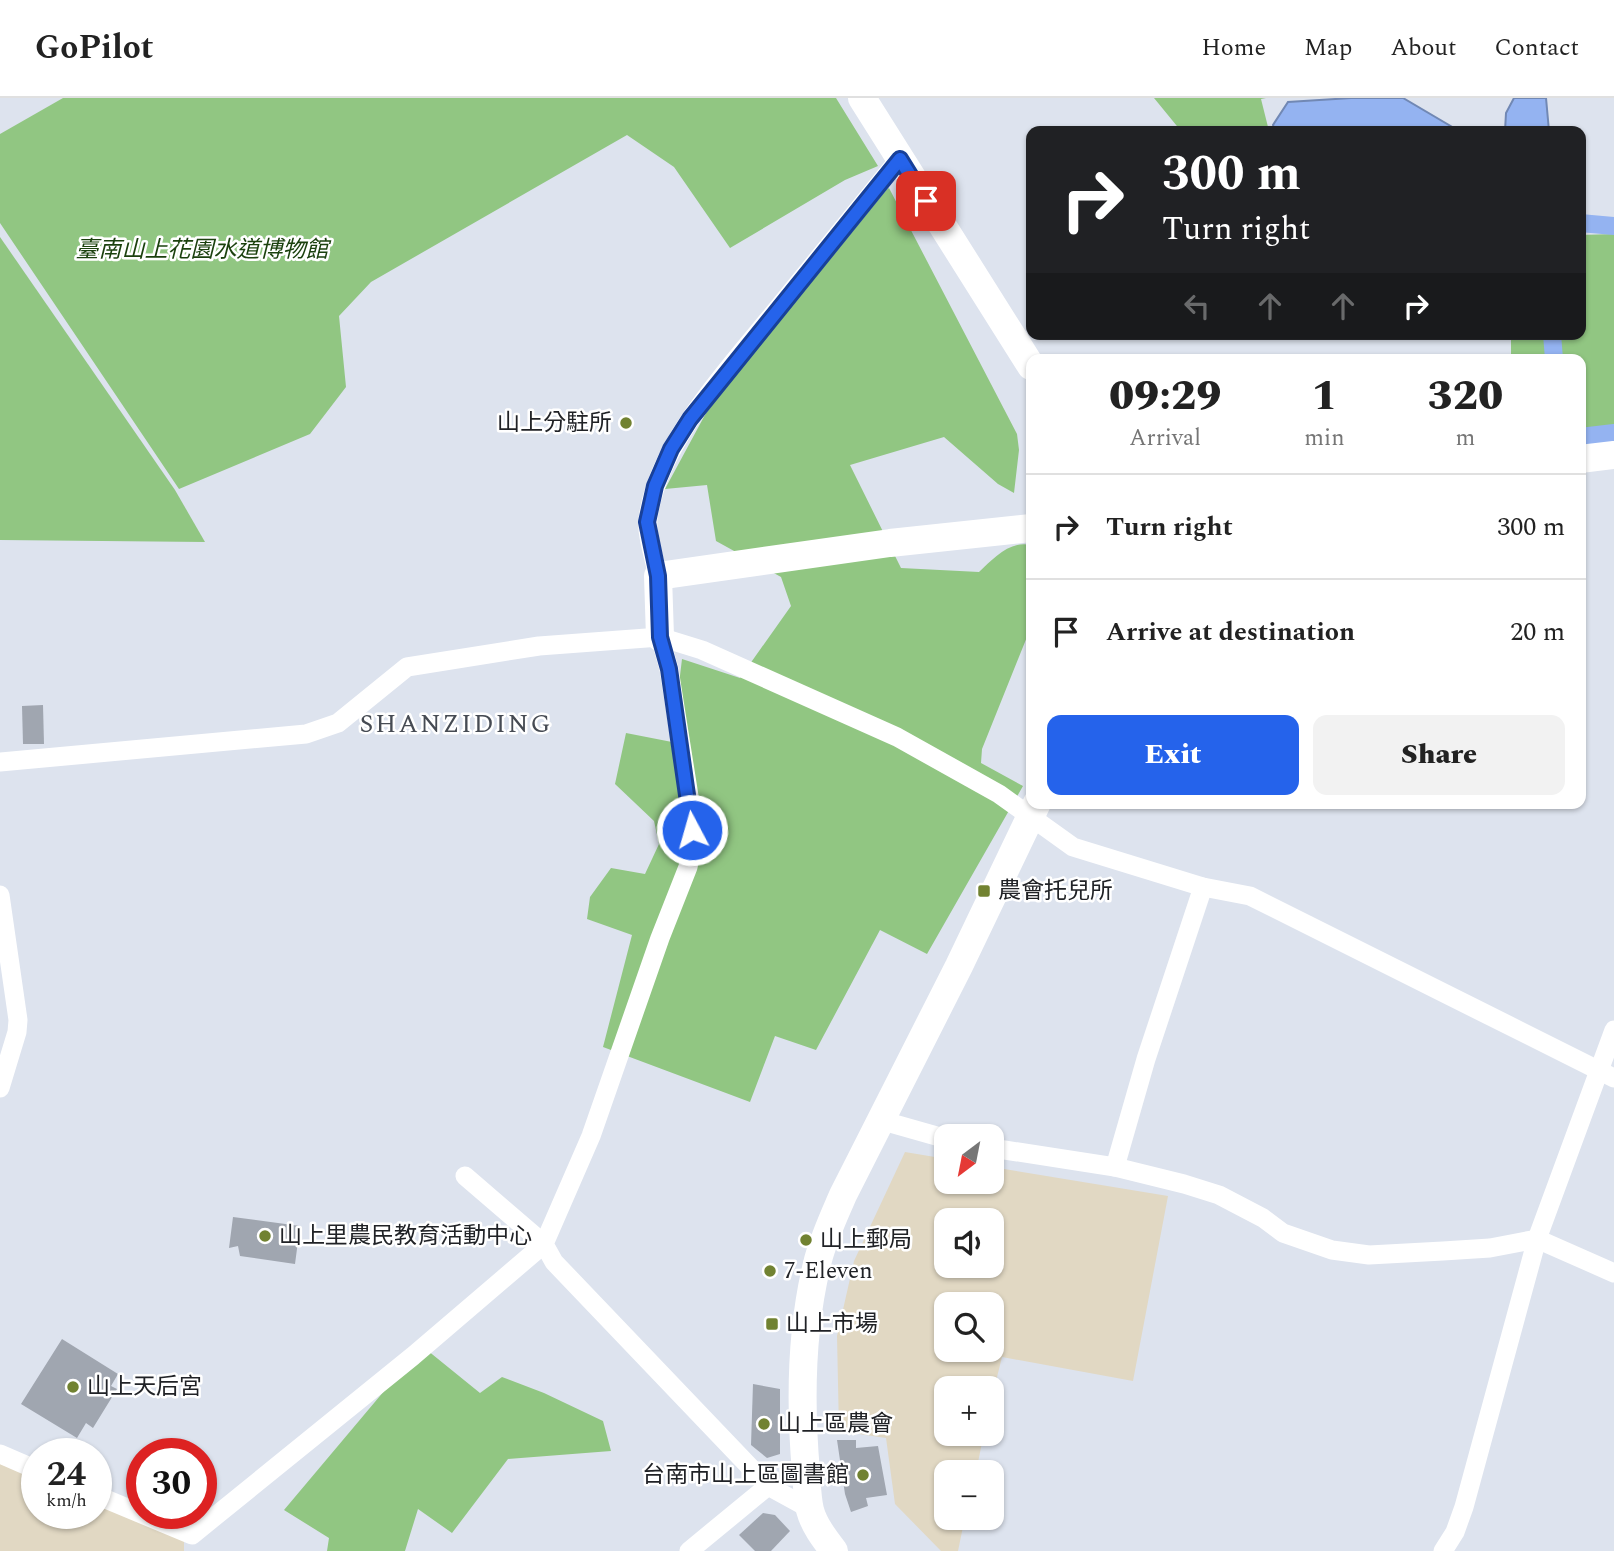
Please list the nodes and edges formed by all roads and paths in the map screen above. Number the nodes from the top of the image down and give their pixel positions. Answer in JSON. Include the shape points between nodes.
{"nodes":[{"id":1,"x":862,"y":98,"type":"edge"},
{"id":2,"x":900,"y":159,"type":"junction"},
{"id":3,"x":1026,"y":358,"type":"edge"},
{"id":4,"x":1614,"y":455,"type":"edge"},
{"id":5,"x":1586,"y":458,"type":"edge"},
{"id":6,"x":1026,"y":529,"type":"edge"},
{"id":7,"x":658,"y":576,"type":"junction"},
{"id":8,"x":660,"y":637,"type":"junction"},
{"id":9,"x":0,"y":762,"type":"edge"},
{"id":10,"x":1026,"y":806,"type":"edge"},
{"id":11,"x":1034,"y":809,"type":"edge"},
{"id":12,"x":1203,"y":887,"type":"junction"},
{"id":13,"x":0,"y":895,"type":"edge"},
{"id":14,"x":1614,"y":1030,"type":"edge"},
{"id":15,"x":1607,"y":1074,"type":"edge"},
{"id":16,"x":0,"y":1088,"type":"edge"},
{"id":17,"x":880,"y":1120,"type":"junction"},
{"id":18,"x":934,"y":1135,"type":"edge"},
{"id":19,"x":1004,"y":1150,"type":"edge"},
{"id":20,"x":1115,"y":1167,"type":"junction"},
{"id":21,"x":465,"y":1176,"type":"dead end"},
{"id":22,"x":1537,"y":1239,"type":"junction"},
{"id":23,"x":544,"y":1244,"type":"junction"},
{"id":24,"x":1614,"y":1273,"type":"edge"},
{"id":25,"x":0,"y":1454,"type":"edge"},
{"id":26,"x":21,"y":1463,"type":"edge"},
{"id":27,"x":768,"y":1486,"type":"junction"},
{"id":28,"x":112,"y":1502,"type":"edge"},
{"id":29,"x":810,"y":1509,"type":"junction"},
{"id":30,"x":689,"y":1551,"type":"edge"},
{"id":31,"x":834,"y":1551,"type":"edge"},
{"id":32,"x":1443,"y":1551,"type":"edge"}],
"edges":[{"from":1,"to":2,"type":"main road"},
{"from":2,"to":3,"type":"main road"},
{"from":2,"to":7,"type":"street","via":[[743,351],[671,449],[655,486],[647,522]]},
{"from":4,"to":5,"type":"main road"},
{"from":6,"to":7,"type":"main road"},
{"from":7,"to":8,"type":"main road"},
{"from":8,"to":9,"type":"street","via":[[540,646],[407,667],[338,723],[306,734]]},
{"from":8,"to":10,"type":"street","via":[[702,650],[897,737]]},
{"from":8,"to":23,"type":"street","via":[[669,669],[693,844],[591,1136]]},
{"from":11,"to":12,"type":"street","via":[[1073,848]]},
{"from":11,"to":17,"type":"main road"},
{"from":12,"to":15,"type":"street","via":[[1250,896]]},
{"from":12,"to":20,"type":"street"},
{"from":13,"to":16,"type":"street","via":[[18,1020]]},
{"from":14,"to":15,"type":"street"},
{"from":15,"to":22,"type":"street"},
{"from":17,"to":18,"type":"street"},
{"from":17,"to":29,"type":"main road","via":[[827,1231],[809,1302],[804,1444]]},
{"from":19,"to":20,"type":"street"},
{"from":20,"to":22,"type":"street","via":[[1219,1195],[1283,1233],[1332,1250],[1368,1255],[1430,1252]]},
{"from":21,"to":23,"type":"street"},
{"from":22,"to":24,"type":"street"},
{"from":22,"to":32,"type":"street","via":[[1464,1507]]},
{"from":23,"to":27,"type":"street","via":[[554,1262]]},
{"from":23,"to":28,"type":"street","via":[[192,1535]]},
{"from":25,"to":26,"type":"street"},
{"from":27,"to":29,"type":"street"},
{"from":27,"to":30,"type":"street"},
{"from":29,"to":31,"type":"main road"}]}
